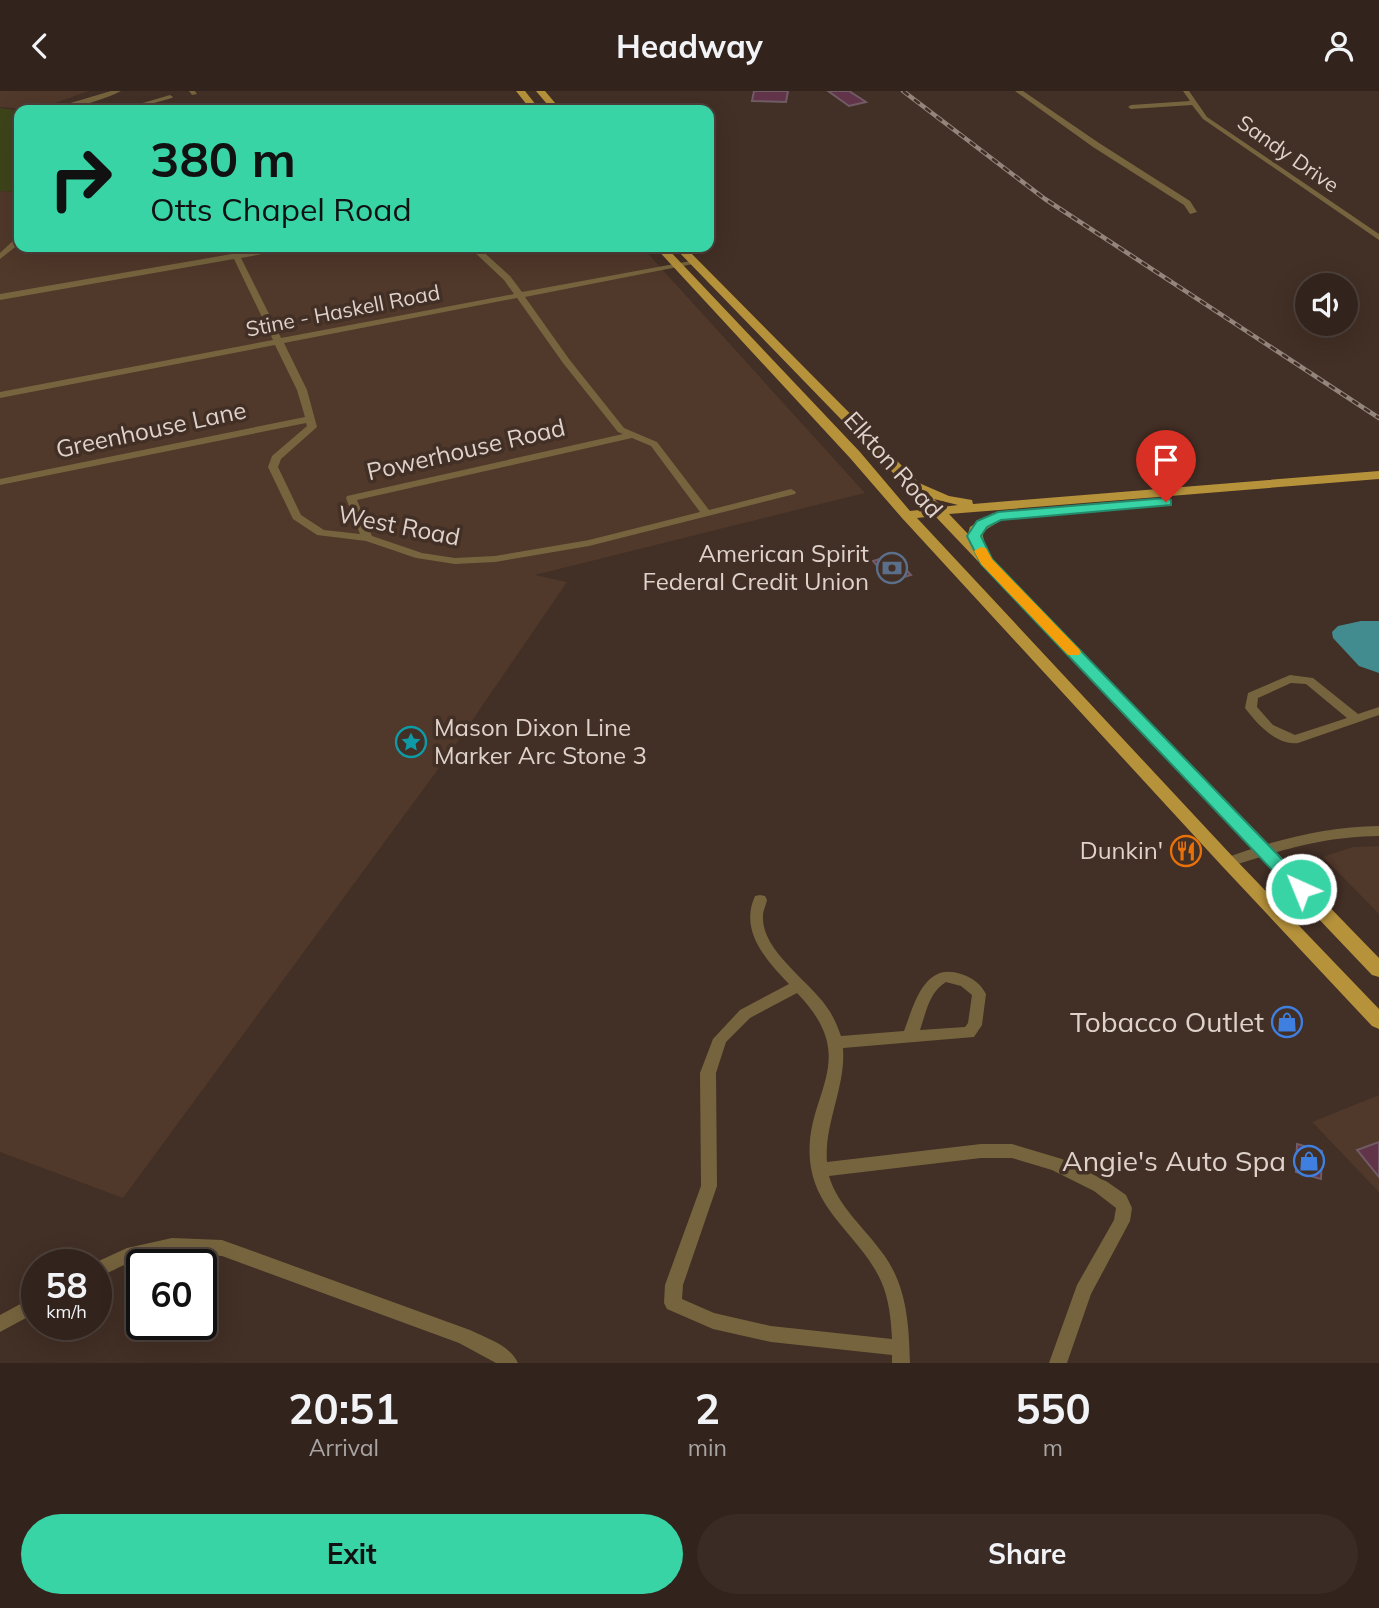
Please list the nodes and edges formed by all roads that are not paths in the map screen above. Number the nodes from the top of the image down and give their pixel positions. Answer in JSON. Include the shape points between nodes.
{"nodes":[{"id":1,"x":102,"y":91,"type":"edge"},
{"id":2,"x":118,"y":91,"type":"edge"},
{"id":3,"x":520,"y":91,"type":"edge"},
{"id":4,"x":540,"y":91,"type":"edge"},
{"id":5,"x":1018,"y":91,"type":"edge"},
{"id":6,"x":1186,"y":91,"type":"edge"},
{"id":7,"x":170,"y":97,"type":"dead end"},
{"id":8,"x":1194,"y":103,"type":"junction"},
{"id":9,"x":57,"y":105,"type":"edge"},
{"id":10,"x":71,"y":105,"type":"edge"},
{"id":11,"x":140,"y":105,"type":"edge"},
{"id":12,"x":532,"y":105,"type":"edge"},
{"id":13,"x":553,"y":105,"type":"edge"},
{"id":14,"x":1131,"y":107,"type":"dead end"},
{"id":15,"x":1193,"y":212,"type":"dead end"},
{"id":16,"x":1379,"y":238,"type":"edge"},
{"id":17,"x":14,"y":244,"type":"edge"},
{"id":18,"x":229,"y":252,"type":"edge"},
{"id":19,"x":234,"y":252,"type":"edge"},
{"id":20,"x":479,"y":252,"type":"edge"},
{"id":21,"x":665,"y":252,"type":"edge"},
{"id":22,"x":684,"y":252,"type":"edge"},
{"id":23,"x":0,"y":257,"type":"edge"},
{"id":24,"x":694,"y":262,"type":"junction"},
{"id":25,"x":677,"y":265,"type":"junction"},
{"id":26,"x":520,"y":295,"type":"junction"},
{"id":27,"x":0,"y":297,"type":"edge"},
{"id":28,"x":278,"y":341,"type":"junction"},
{"id":29,"x":0,"y":395,"type":"edge"},
{"id":30,"x":310,"y":419,"type":"junction"},
{"id":31,"x":633,"y":435,"type":"junction"},
{"id":32,"x":1379,"y":475,"type":"edge"},
{"id":33,"x":905,"y":479,"type":"junction"},
{"id":34,"x":0,"y":482,"type":"edge"},
{"id":35,"x":1379,"y":486,"type":"edge"},
{"id":36,"x":791,"y":492,"type":"dead end"},
{"id":37,"x":998,"y":511,"type":"junction"},
{"id":38,"x":708,"y":514,"type":"junction"},
{"id":39,"x":941,"y":516,"type":"junction"},
{"id":40,"x":912,"y":520,"type":"junction"},
{"id":41,"x":367,"y":538,"type":"junction"},
{"id":42,"x":986,"y":561,"type":"junction"},
{"id":43,"x":1379,"y":711,"type":"edge"},
{"id":44,"x":1355,"y":718,"type":"junction"},
{"id":45,"x":1379,"y":831,"type":"edge"},
{"id":46,"x":1262,"y":849,"type":"junction"},
{"id":47,"x":1228,"y":862,"type":"junction"},
{"id":48,"x":760,"y":900,"type":"dead end"},
{"id":49,"x":1379,"y":969,"type":"edge"},
{"id":50,"x":799,"y":985,"type":"junction"},
{"id":51,"x":1379,"y":1021,"type":"edge"},
{"id":52,"x":910,"y":1036,"type":"junction"},
{"id":53,"x":835,"y":1042,"type":"junction"},
{"id":54,"x":820,"y":1170,"type":"junction"},
{"id":55,"x":112,"y":1263,"type":"edge"},
{"id":56,"x":21,"y":1312,"type":"edge"},
{"id":57,"x":0,"y":1324,"type":"edge"},
{"id":58,"x":901,"y":1355,"type":"edge"},
{"id":59,"x":509,"y":1363,"type":"edge"},
{"id":60,"x":1058,"y":1363,"type":"edge"}],
"edges":[{"from":1,"to":9,"type":"street"},
{"from":2,"to":10,"type":"street"},
{"from":3,"to":12,"type":"main road"},
{"from":4,"to":13,"type":"main road"},
{"from":5,"to":15,"type":"street","via":[[1187,202]]},
{"from":6,"to":8,"type":"street","name":"Sandy Drive"},
{"from":7,"to":11,"type":"street"},
{"from":8,"to":14,"type":"street"},
{"from":8,"to":16,"type":"street","name":"Sandy Drive","via":[[1210,121]]},
{"from":17,"to":23,"type":"street"},
{"from":18,"to":27,"type":"street"},
{"from":19,"to":28,"type":"street"},
{"from":20,"to":26,"type":"street"},
{"from":21,"to":25,"type":"main road","name":"Elkton Road"},
{"from":22,"to":24,"type":"main road","name":"Elkton Road"},
{"from":24,"to":25,"type":"street","name":"Stine - Haskell Road"},
{"from":24,"to":33,"type":"main road","name":"Elkton Road"},
{"from":25,"to":26,"type":"street","name":"Stine - Haskell Road"},
{"from":25,"to":40,"type":"main road","name":"Elkton Road"},
{"from":26,"to":28,"type":"street","name":"Stine - Haskell Road"},
{"from":26,"to":31,"type":"street","via":[[621,430]]},
{"from":28,"to":29,"type":"street","name":"Stine - Haskell Road"},
{"from":28,"to":30,"type":"street","via":[[302,390]]},
{"from":30,"to":34,"type":"street","name":"Greenhouse Lane"},
{"from":30,"to":41,"type":"street","name":"West Road","via":[[312,427],[276,458],[273,467],[293,512],[321,533]]},
{"from":31,"to":38,"type":"street","via":[[654,444]]},
{"from":31,"to":41,"type":"street","name":"Powerhouse Road","via":[[351,498]]},
{"from":32,"to":37,"type":"main road"},
{"from":33,"to":37,"type":"main road","via":[[945,499]]},
{"from":33,"to":39,"type":"main road","name":"Elkton Road"},
{"from":35,"to":37,"type":"main road"},
{"from":36,"to":38,"type":"street","name":"West Road"},
{"from":37,"to":39,"type":"main road"},
{"from":37,"to":42,"type":"main road","via":[[975,533]]},
{"from":38,"to":41,"type":"street","name":"West Road","via":[[589,543],[478,561],[432,558]]},
{"from":39,"to":40,"type":"main road"},
{"from":39,"to":42,"type":"main road","name":"Elkton Road"},
{"from":40,"to":47,"type":"main road","name":"Elkton Road"},
{"from":42,"to":46,"type":"main road","name":"Elkton Road"},
{"from":43,"to":44,"type":"street"},
{"from":44,"to":44,"type":"street","via":[[1294,740],[1269,728],[1251,708],[1252,696],[1290,679],[1309,681]]},
{"from":45,"to":46,"type":"street","via":[[1321,834]]},
{"from":46,"to":47,"type":"street"},
{"from":46,"to":49,"type":"main road","name":"Elkton Road"},
{"from":47,"to":51,"type":"main road","name":"Elkton Road"},
{"from":48,"to":50,"type":"street","via":[[754,915],[758,930]]},
{"from":50,"to":53,"type":"street","via":[[829,1022]]},
{"from":50,"to":58,"type":"street","via":[[745,1014],[720,1039],[708,1073],[709,1186],[674,1285],[673,1303],[713,1321]]},
{"from":52,"to":52,"type":"street","via":[[969,1033],[975,1025],[976,989],[948,975],[936,979]]},
{"from":52,"to":53,"type":"street"},
{"from":53,"to":54,"type":"street","via":[[836,1070],[816,1140]]},
{"from":54,"to":58,"type":"street","via":[[838,1213],[889,1279],[899,1311]]},
{"from":54,"to":60,"type":"street","via":[[1012,1151],[1056,1164],[1115,1196],[1124,1208],[1122,1221],[1083,1291]]},
{"from":55,"to":59,"type":"street","via":[[144,1250],[184,1243],[222,1248],[464,1336]]},
{"from":56,"to":57,"type":"street"}]}
